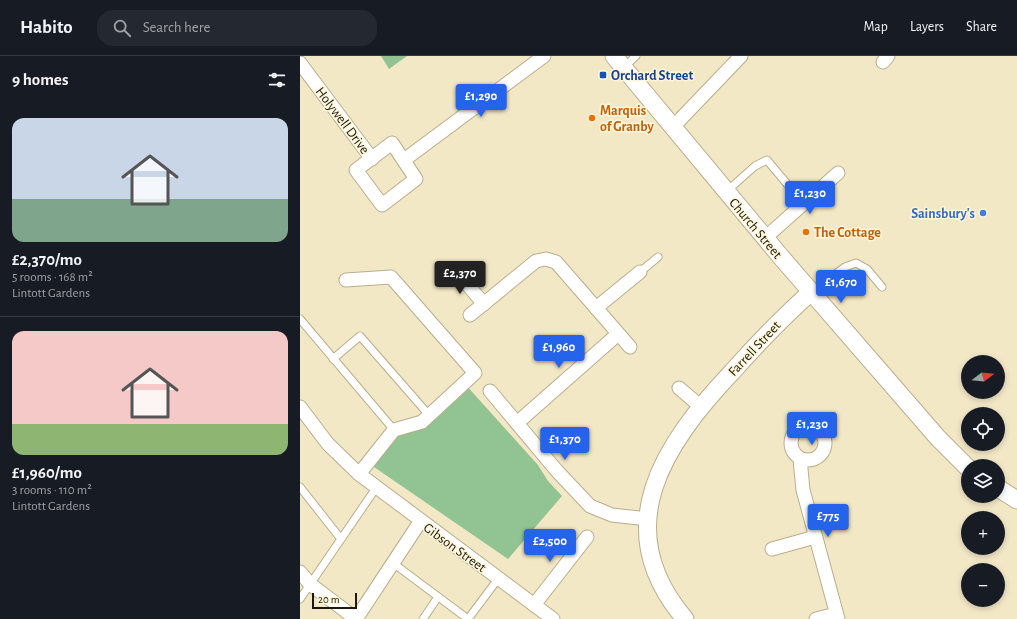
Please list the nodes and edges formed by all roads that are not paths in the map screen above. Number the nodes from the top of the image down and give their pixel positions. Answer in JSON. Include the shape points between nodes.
{"nodes":[{"id":1,"x":544,"y":56,"type":"edge"},
{"id":2,"x":636,"y":56,"type":"edge"},
{"id":3,"x":734,"y":58,"type":"edge"},
{"id":4,"x":618,"y":62,"type":"edge"},
{"id":5,"x":300,"y":63,"type":"edge"},
{"id":6,"x":672,"y":128,"type":"junction"},
{"id":7,"x":372,"y":158,"type":"junction"},
{"id":8,"x":404,"y":160,"type":"junction"},
{"id":9,"x":838,"y":173,"type":"dead end"},
{"id":10,"x":793,"y":191,"type":"dead end"},
{"id":11,"x":726,"y":192,"type":"junction"},
{"id":12,"x":765,"y":238,"type":"junction"},
{"id":13,"x":658,"y":257,"type":"dead end"},
{"id":14,"x":455,"y":270,"type":"dead end"},
{"id":15,"x":640,"y":272,"type":"joint"},
{"id":16,"x":346,"y":280,"type":"dead end"},
{"id":17,"x":882,"y":287,"type":"dead end"},
{"id":18,"x":811,"y":292,"type":"junction"},
{"id":19,"x":484,"y":304,"type":"junction"},
{"id":20,"x":596,"y":308,"type":"junction"},
{"id":21,"x":470,"y":315,"type":"dead end"},
{"id":22,"x":300,"y":319,"type":"edge"},
{"id":23,"x":618,"y":334,"type":"junction"},
{"id":24,"x":630,"y":348,"type":"dead end"},
{"id":25,"x":333,"y":358,"type":"junction"},
{"id":26,"x":679,"y":388,"type":"dead end"},
{"id":27,"x":490,"y":391,"type":"dead end"},
{"id":28,"x":700,"y":406,"type":"junction"},
{"id":29,"x":300,"y":407,"type":"edge"},
{"id":30,"x":429,"y":415,"type":"junction"},
{"id":31,"x":517,"y":423,"type":"junction"},
{"id":32,"x":394,"y":430,"type":"junction"},
{"id":33,"x":800,"y":459,"type":"dead end"},
{"id":34,"x":961,"y":461,"type":"edge"},
{"id":35,"x":359,"y":474,"type":"junction"},
{"id":36,"x":300,"y":487,"type":"edge"},
{"id":37,"x":376,"y":488,"type":"junction"},
{"id":38,"x":1005,"y":493,"type":"edge"},
{"id":39,"x":1016,"y":502,"type":"edge"},
{"id":40,"x":648,"y":519,"type":"junction"},
{"id":41,"x":420,"y":522,"type":"junction"},
{"id":42,"x":587,"y":537,"type":"dead end"},
{"id":43,"x":815,"y":537,"type":"junction"},
{"id":44,"x":341,"y":539,"type":"junction"},
{"id":45,"x":772,"y":549,"type":"dead end"},
{"id":46,"x":393,"y":563,"type":"junction"},
{"id":47,"x":300,"y":572,"type":"edge"},
{"id":48,"x":498,"y":579,"type":"junction"},
{"id":49,"x":310,"y":584,"type":"junction"},
{"id":50,"x":438,"y":597,"type":"junction"},
{"id":51,"x":300,"y":599,"type":"edge"},
{"id":52,"x":534,"y":605,"type":"junction"},
{"id":53,"x":837,"y":616,"type":"edge"},
{"id":54,"x":549,"y":618,"type":"edge"},
{"id":55,"x":356,"y":619,"type":"edge"},
{"id":56,"x":423,"y":619,"type":"edge"},
{"id":57,"x":468,"y":619,"type":"edge"},
{"id":58,"x":685,"y":619,"type":"edge"},
{"id":59,"x":816,"y":619,"type":"edge"}],
"edges":[{"from":1,"to":8,"type":"street"},
{"from":2,"to":4,"type":"lane"},
{"from":3,"to":6,"type":"street"},
{"from":4,"to":6,"type":"street","name":"Church Street"},
{"from":5,"to":7,"type":"street","name":"Holywell Drive"},
{"from":6,"to":11,"type":"street","name":"Church Street"},
{"from":7,"to":8,"type":"street","via":[[392,143]]},
{"from":7,"to":8,"type":"street","via":[[356,170],[382,205],[416,179]]},
{"from":9,"to":12,"type":"street"},
{"from":10,"to":11,"type":"lane","via":[[767,160],[756,166]]},
{"from":11,"to":12,"type":"street","name":"Church Street"},
{"from":12,"to":18,"type":"street","name":"Church Street"},
{"from":13,"to":15,"type":"lane"},
{"from":14,"to":19,"type":"street"},
{"from":15,"to":20,"type":"street"},
{"from":16,"to":30,"type":"street","via":[[390,277],[475,373]]},
{"from":17,"to":18,"type":"lane","via":[[866,268],[856,263],[845,267]]},
{"from":18,"to":28,"type":"street","name":"Farrell Street","via":[[773,326]]},
{"from":18,"to":34,"type":"street","name":"Church Street"},
{"from":19,"to":20,"type":"street","via":[[536,261],[546,259],[556,262]]},
{"from":19,"to":21,"type":"street"},
{"from":20,"to":23,"type":"street"},
{"from":22,"to":25,"type":"lane"},
{"from":23,"to":24,"type":"street"},
{"from":23,"to":31,"type":"street"},
{"from":25,"to":30,"type":"lane","via":[[360,336]]},
{"from":25,"to":32,"type":"lane"},
{"from":26,"to":28,"type":"street"},
{"from":27,"to":31,"type":"street"},
{"from":28,"to":40,"type":"street","name":"Farrell Street","via":[[666,457],[654,490]]},
{"from":29,"to":35,"type":"street","name":"Gibson Street","via":[[328,444]]},
{"from":30,"to":32,"type":"street","via":[[422,422]]},
{"from":31,"to":40,"type":"street","via":[[590,506],[612,514]]},
{"from":32,"to":35,"type":"street"},
{"from":33,"to":43,"type":"street","via":[[803,490]]},
{"from":35,"to":37,"type":"street","name":"Gibson Street"},
{"from":36,"to":44,"type":"lane"},
{"from":37,"to":41,"type":"street","name":"Gibson Street"},
{"from":37,"to":44,"type":"lane"},
{"from":38,"to":39,"type":"street"},
{"from":40,"to":58,"type":"street","name":"Farrell Street","via":[[648,538],[654,568],[673,604]]},
{"from":41,"to":46,"type":"street"},
{"from":41,"to":48,"type":"street","name":"Gibson Street"},
{"from":42,"to":52,"type":"street"},
{"from":43,"to":45,"type":"street"},
{"from":43,"to":53,"type":"street"},
{"from":44,"to":49,"type":"lane"},
{"from":46,"to":50,"type":"lane"},
{"from":46,"to":55,"type":"street"},
{"from":47,"to":49,"type":"street"},
{"from":48,"to":52,"type":"street","name":"Gibson Street"},
{"from":48,"to":57,"type":"lane"},
{"from":49,"to":51,"type":"lane"},
{"from":49,"to":55,"type":"street"},
{"from":50,"to":56,"type":"lane"},
{"from":50,"to":57,"type":"lane"},
{"from":52,"to":54,"type":"street","name":"Gibson Street"},
{"from":53,"to":59,"type":"street"}]}
